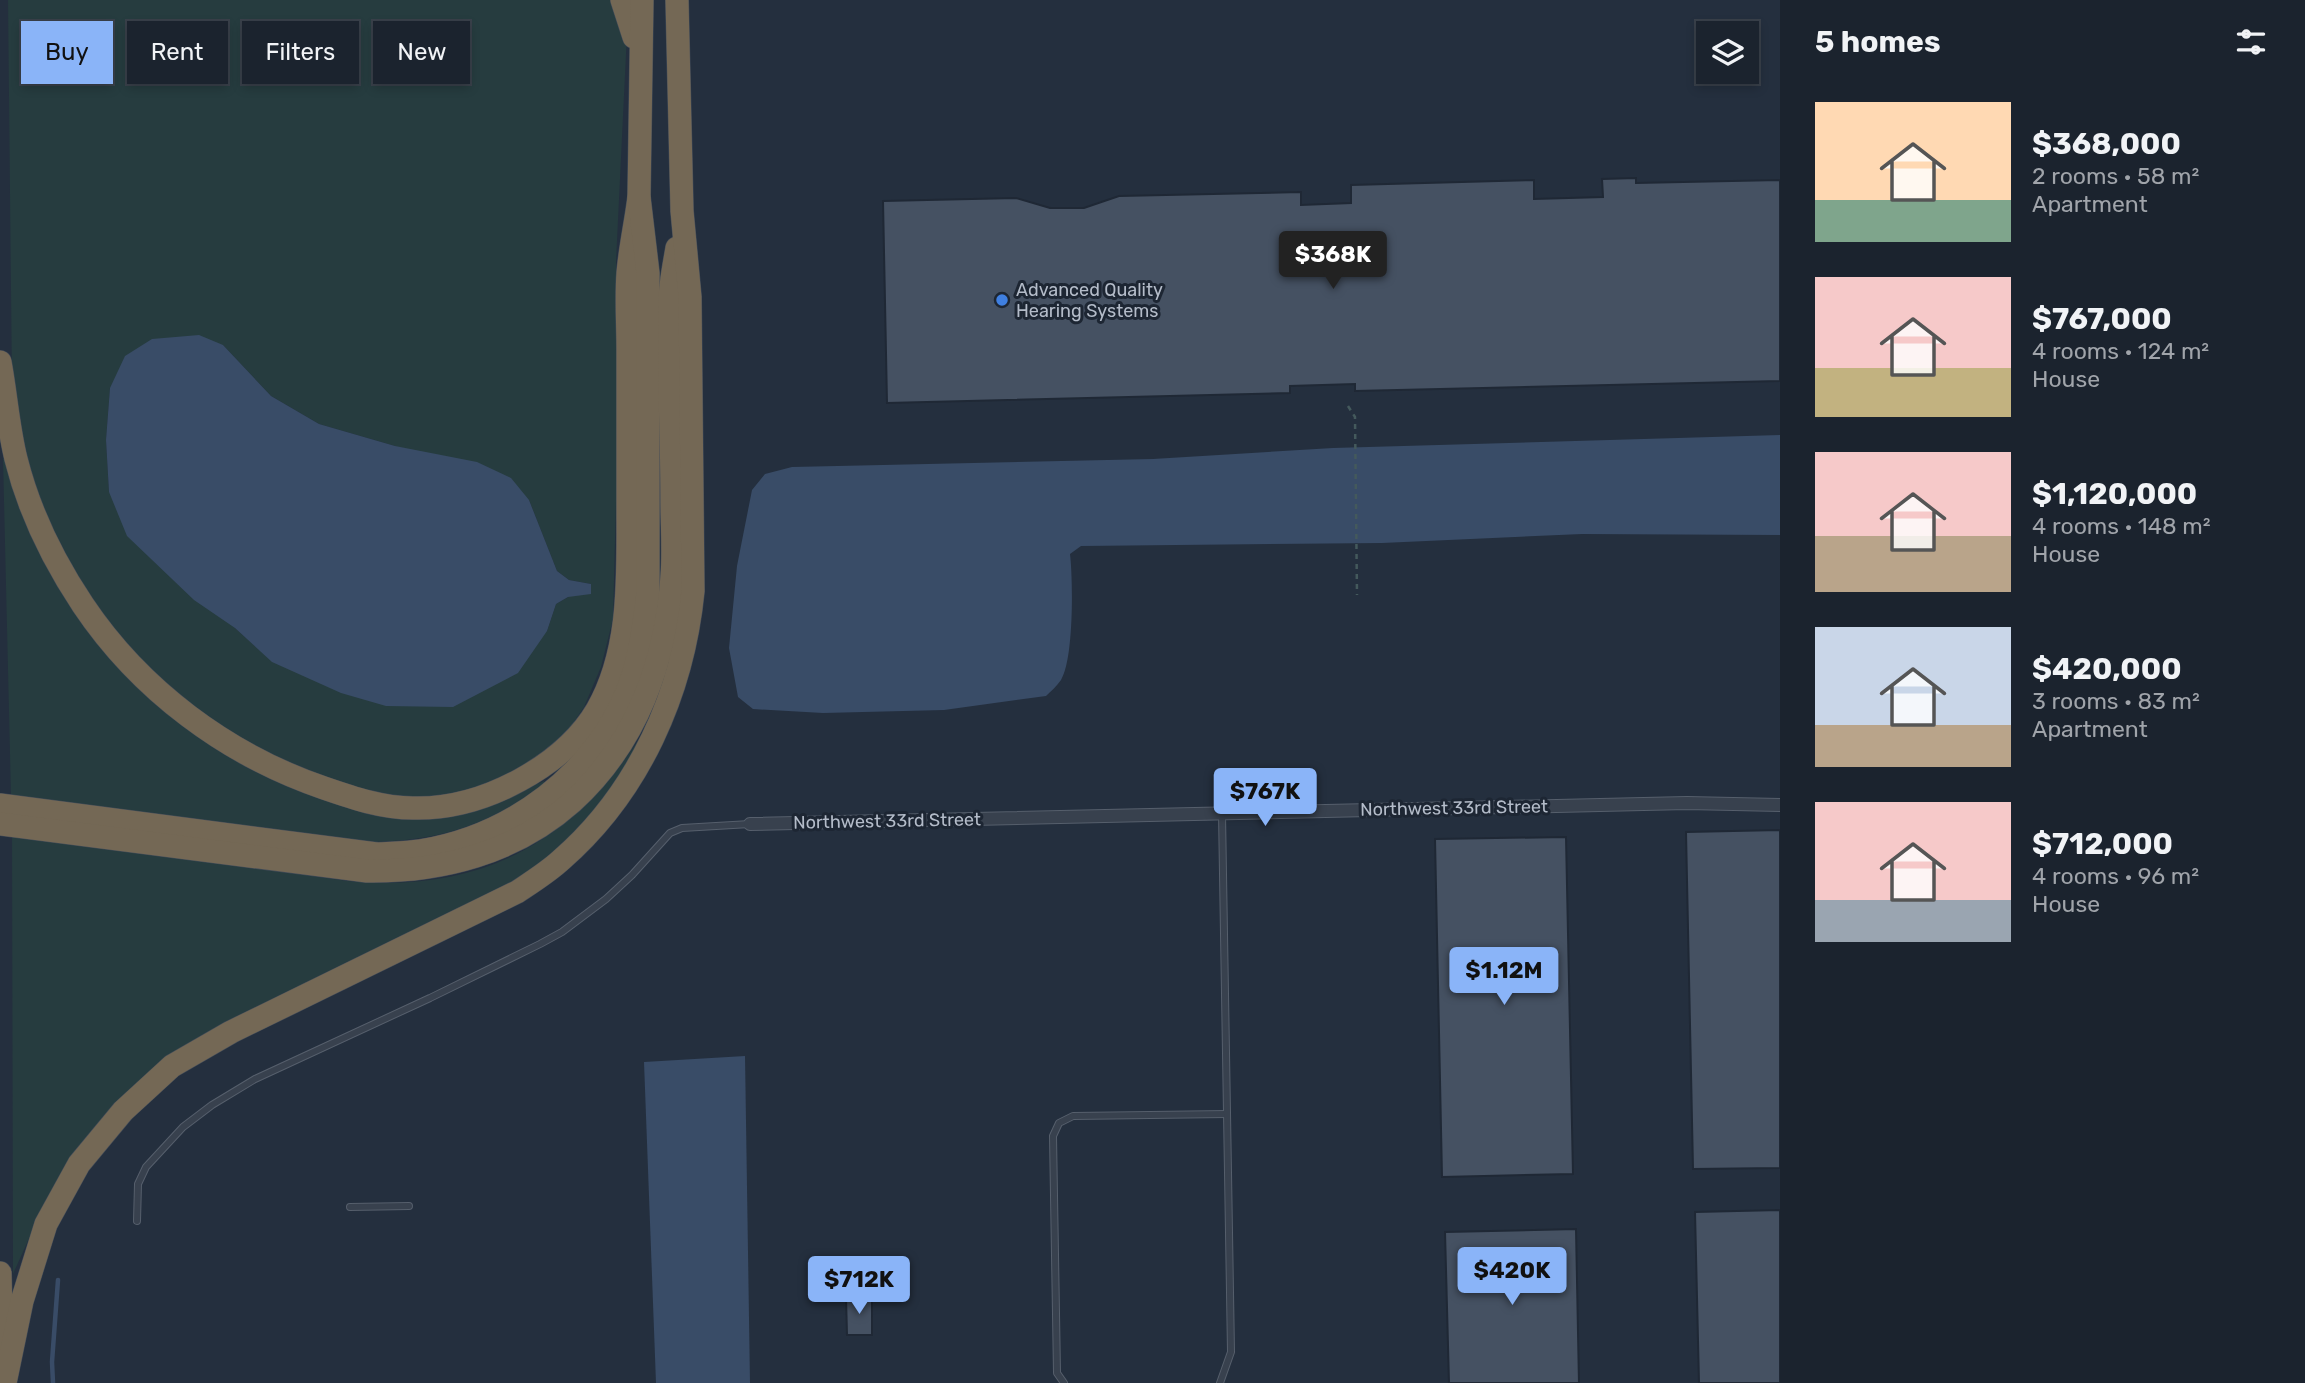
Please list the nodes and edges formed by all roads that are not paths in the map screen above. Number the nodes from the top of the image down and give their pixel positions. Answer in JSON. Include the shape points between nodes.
{"nodes":[{"id":1,"x":622,"y":0,"type":"edge"},
{"id":2,"x":642,"y":0,"type":"edge"},
{"id":3,"x":677,"y":0,"type":"edge"},
{"id":4,"x":693,"y":0,"type":"edge"},
{"id":5,"x":679,"y":33,"type":"junction"},
{"id":6,"x":640,"y":60,"type":"junction"},
{"id":7,"x":639,"y":197,"type":"junction"},
{"id":8,"x":682,"y":211,"type":"junction"},
{"id":9,"x":0,"y":362,"type":"edge"},
{"id":10,"x":0,"y":805,"type":"edge"},
{"id":11,"x":1780,"y":805,"type":"edge"},
{"id":12,"x":1222,"y":812,"type":"junction"},
{"id":13,"x":54,"y":822,"type":"junction"},
{"id":14,"x":0,"y":824,"type":"edge"},
{"id":15,"x":750,"y":824,"type":"joint"},
{"id":16,"x":1227,"y":1114,"type":"junction"},
{"id":17,"x":409,"y":1206,"type":"dead end"},
{"id":18,"x":350,"y":1207,"type":"dead end"},
{"id":19,"x":137,"y":1221,"type":"dead end"},
{"id":20,"x":0,"y":1273,"type":"edge"},
{"id":21,"x":3,"y":1383,"type":"edge"},
{"id":22,"x":1064,"y":1383,"type":"edge"},
{"id":23,"x":1220,"y":1383,"type":"edge"}],
"edges":[{"from":1,"to":6,"type":"highway"},
{"from":2,"to":6,"type":"highway"},
{"from":3,"to":5,"type":"highway"},
{"from":4,"to":5,"type":"highway"},
{"from":5,"to":8,"type":"highway"},
{"from":6,"to":7,"type":"highway"},
{"from":7,"to":9,"type":"highway","via":[[628,273],[626,612],[614,673],[593,717],[561,754],[507,788],[478,799],[413,808],[344,795],[227,744],[164,696],[107,638],[42,534],[15,457]]},
{"from":7,"to":13,"type":"highway","via":[[648,273],[648,593],[644,630],[629,685],[617,713],[582,764],[517,818],[418,852],[377,854]]},
{"from":8,"to":13,"type":"highway","via":[[670,298],[673,574],[666,628],[658,664],[633,724],[586,789],[542,825],[499,847],[439,867],[402,872],[367,872]]},
{"from":8,"to":21,"type":"highway","via":[[690,297],[693,591],[675,681],[636,772],[592,829],[560,861],[517,892],[231,1032],[172,1066],[123,1111],[79,1164],[46,1224]]},
{"from":10,"to":13,"type":"highway"},
{"from":11,"to":12,"type":"street","name":"Northwest 33rd Street"},
{"from":12,"to":15,"type":"street","name":"Northwest 33rd Street"},
{"from":12,"to":16,"type":"lane"},
{"from":13,"to":14,"type":"highway"},
{"from":15,"to":19,"type":"lane","via":[[682,828],[670,833],[606,899],[551,938],[255,1079],[212,1105],[183,1127],[146,1167],[138,1184]]},
{"from":16,"to":22,"type":"lane","via":[[1073,1116],[1059,1123],[1053,1136],[1057,1373]]},
{"from":16,"to":23,"type":"lane","via":[[1231,1352]]},
{"from":17,"to":18,"type":"lane"},
{"from":20,"to":21,"type":"highway"}]}
